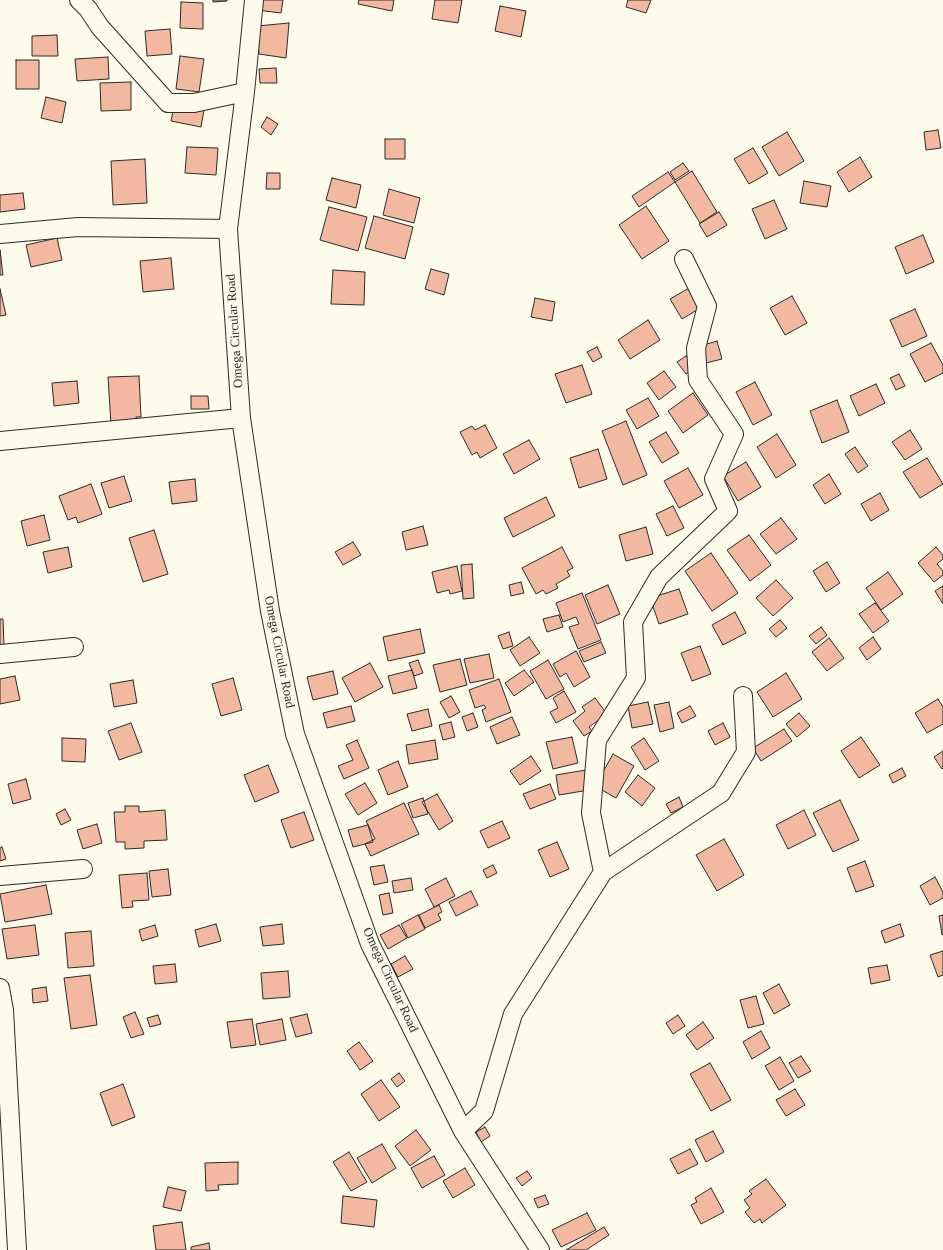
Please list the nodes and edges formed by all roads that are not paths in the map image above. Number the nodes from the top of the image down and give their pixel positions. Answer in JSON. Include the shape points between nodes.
{"nodes":[{"id":1,"x":79,"y":0,"type":"edge"},
{"id":2,"x":254,"y":0,"type":"edge"},
{"id":3,"x":245,"y":92,"type":"junction"},
{"id":4,"x":228,"y":229,"type":"junction"},
{"id":5,"x":0,"y":234,"type":"edge"},
{"id":6,"x":684,"y":259,"type":"dead end"},
{"id":7,"x":241,"y":418,"type":"junction"},
{"id":8,"x":0,"y":441,"type":"edge"},
{"id":9,"x":74,"y":647,"type":"dead end"},
{"id":10,"x":0,"y":654,"type":"edge"},
{"id":11,"x":743,"y":696,"type":"dead end"},
{"id":12,"x":83,"y":869,"type":"dead end"},
{"id":13,"x":603,"y":872,"type":"junction"},
{"id":14,"x":0,"y":876,"type":"edge"},
{"id":15,"x":0,"y":988,"type":"edge"},
{"id":16,"x":4,"y":1075,"type":"edge"},
{"id":17,"x":463,"y":1131,"type":"junction"},
{"id":18,"x":17,"y":1250,"type":"edge"},
{"id":19,"x":540,"y":1250,"type":"edge"}],
"edges":[{"from":1,"to":3,"type":"street","via":[[168,103],[194,103]]},
{"from":2,"to":3,"type":"street","name":"Omega Circular Road"},
{"from":3,"to":4,"type":"street","name":"Omega Circular Road"},
{"from":4,"to":5,"type":"street","via":[[78,227]]},
{"from":4,"to":7,"type":"street","name":"Omega Circular Road"},
{"from":6,"to":13,"type":"street","via":[[707,306],[696,348],[698,380],[734,434],[714,479],[728,511],[659,577],[633,622],[636,678],[597,740],[591,813]]},
{"from":7,"to":8,"type":"street"},
{"from":7,"to":17,"type":"street","name":"Omega Circular Road","via":[[270,611],[295,734],[370,944]]},
{"from":9,"to":10,"type":"street"},
{"from":11,"to":13,"type":"street","via":[[746,752],[721,793]]},
{"from":12,"to":14,"type":"street"},
{"from":13,"to":17,"type":"street","via":[[513,1014],[484,1111]]},
{"from":15,"to":16,"type":"street","via":[[4,1010]]},
{"from":16,"to":18,"type":"street"},
{"from":17,"to":19,"type":"street","name":"Omega Circular Road"}]}
